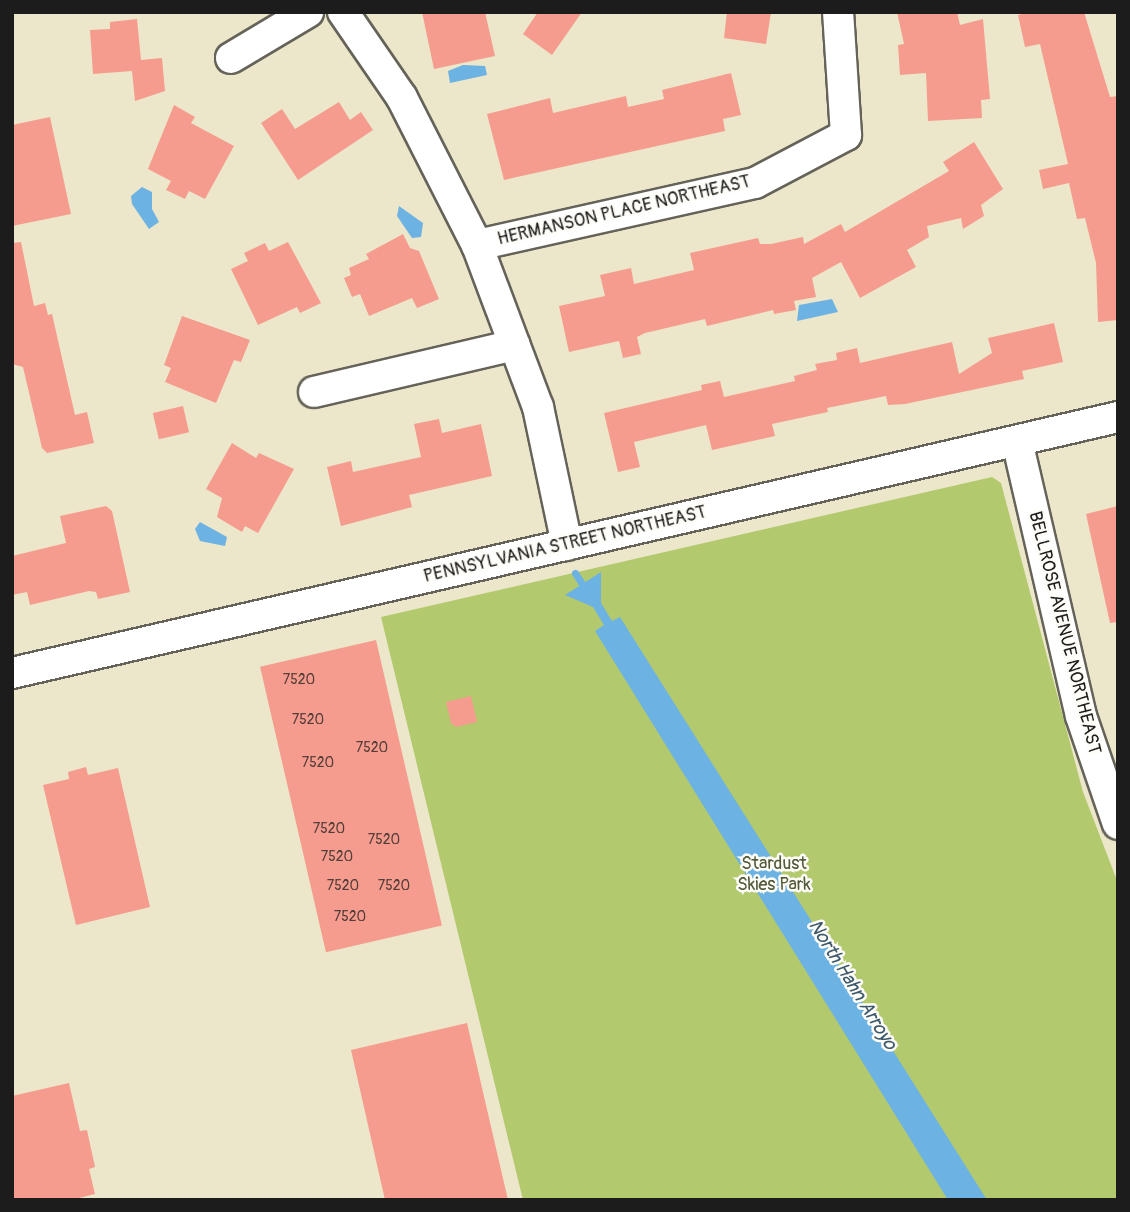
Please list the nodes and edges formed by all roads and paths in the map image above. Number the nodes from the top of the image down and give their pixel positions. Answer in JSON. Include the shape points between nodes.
{"nodes":[{"id":1,"x":308,"y":12,"type":"edge"},
{"id":2,"x":344,"y":12,"type":"edge"},
{"id":3,"x":838,"y":12,"type":"edge"},
{"id":4,"x":230,"y":58,"type":"dead end"},
{"id":5,"x":477,"y":245,"type":"junction"},
{"id":6,"x":515,"y":345,"type":"junction"},
{"id":7,"x":314,"y":392,"type":"dead end"},
{"id":8,"x":1118,"y":417,"type":"edge"},
{"id":9,"x":1017,"y":441,"type":"junction"},
{"id":10,"x":567,"y":544,"type":"junction"},
{"id":11,"x":12,"y":673,"type":"edge"},
{"id":12,"x":1118,"y":824,"type":"edge"}],
"edges":[{"from":1,"to":4,"type":"street"},
{"from":2,"to":5,"type":"street","via":[[402,98]]},
{"from":3,"to":5,"type":"street","name":"HERMANSON PLACE NORTHEAST","via":[[846,135],[755,183]]},
{"from":5,"to":6,"type":"street"},
{"from":6,"to":7,"type":"street"},
{"from":6,"to":10,"type":"street","via":[[538,407]]},
{"from":8,"to":9,"type":"street","name":"PENNSYLVANIA STREET NORTHEAST"},
{"from":9,"to":10,"type":"street","name":"PENNSYLVANIA STREET NORTHEAST"},
{"from":9,"to":12,"type":"street","name":"BELLROSE AVENUE NORTHEAST","via":[[1081,716]]},
{"from":10,"to":11,"type":"street","name":"PENNSYLVANIA STREET NORTHEAST"}]}
